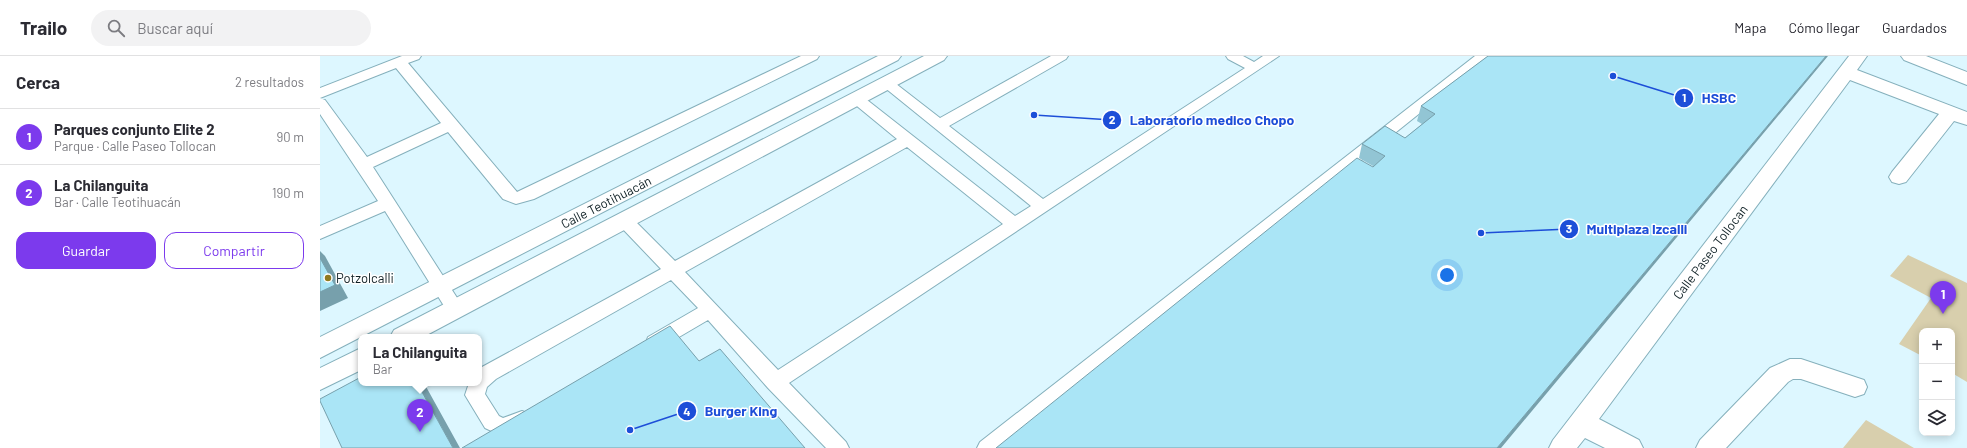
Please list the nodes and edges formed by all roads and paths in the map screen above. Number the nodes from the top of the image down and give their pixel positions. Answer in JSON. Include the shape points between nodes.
{"nodes":[{"id":1,"x":414,"y":56,"type":"edge"},
{"id":2,"x":812,"y":56,"type":"edge"},
{"id":3,"x":892,"y":56,"type":"edge"},
{"id":4,"x":938,"y":56,"type":"edge"},
{"id":5,"x":1061,"y":56,"type":"edge"},
{"id":6,"x":1233,"y":56,"type":"edge"},
{"id":7,"x":1271,"y":56,"type":"edge"},
{"id":8,"x":1484,"y":56,"type":"edge"},
{"id":9,"x":1910,"y":56,"type":"edge"},
{"id":10,"x":1945,"y":56,"type":"edge"},
{"id":11,"x":399,"y":62,"type":"junction"},
{"id":12,"x":1852,"y":64,"type":"edge"},
{"id":13,"x":1967,"y":66,"type":"edge"},
{"id":14,"x":1254,"y":67,"type":"junction"},
{"id":15,"x":1967,"y":79,"type":"edge"},
{"id":16,"x":886,"y":83,"type":"junction"},
{"id":17,"x":320,"y":93,"type":"edge"},
{"id":18,"x":857,"y":98,"type":"junction"},
{"id":19,"x":320,"y":103,"type":"edge"},
{"id":20,"x":1959,"y":116,"type":"edge"},
{"id":21,"x":452,"y":124,"type":"junction"},
{"id":22,"x":939,"y":125,"type":"junction"},
{"id":23,"x":907,"y":140,"type":"junction"},
{"id":24,"x":364,"y":165,"type":"junction"},
{"id":25,"x":1899,"y":177,"type":"dead end"},
{"id":26,"x":388,"y":203,"type":"junction"},
{"id":27,"x":1041,"y":206,"type":"junction"},
{"id":28,"x":624,"y":220,"type":"junction"},
{"id":29,"x":1014,"y":224,"type":"junction"},
{"id":30,"x":320,"y":233,"type":"edge"},
{"id":31,"x":673,"y":269,"type":"junction"},
{"id":32,"x":440,"y":286,"type":"junction"},
{"id":33,"x":455,"y":309,"type":"junction"},
{"id":34,"x":710,"y":310,"type":"junction"},
{"id":35,"x":408,"y":334,"type":"edge"},
{"id":36,"x":320,"y":348,"type":"edge"},
{"id":37,"x":642,"y":350,"type":"edge"},
{"id":38,"x":358,"y":360,"type":"edge"},
{"id":39,"x":320,"y":380,"type":"edge"},
{"id":40,"x":482,"y":380,"type":"edge"},
{"id":41,"x":775,"y":382,"type":"junction"},
{"id":42,"x":478,"y":386,"type":"edge"},
{"id":43,"x":1855,"y":387,"type":"dead end"},
{"id":44,"x":539,"y":410,"type":"edge"},
{"id":45,"x":1581,"y":423,"type":"junction"},
{"id":46,"x":839,"y":448,"type":"edge"},
{"id":47,"x":987,"y":448,"type":"edge"},
{"id":48,"x":1562,"y":448,"type":"edge"},
{"id":49,"x":1630,"y":448,"type":"edge"},
{"id":50,"x":1709,"y":448,"type":"edge"}],
"edges":[{"from":1,"to":11,"type":"lane"},
{"from":2,"to":21,"type":"lane","via":[[528,195],[516,198],[509,195]]},
{"from":3,"to":32,"type":"street","name":"Calle Teotihuacán"},
{"from":4,"to":16,"type":"street","name":"Calle Teotihuacán"},
{"from":5,"to":22,"type":"lane"},
{"from":6,"to":14,"type":"lane"},
{"from":7,"to":14,"type":"lane"},
{"from":8,"to":47,"type":"lane"},
{"from":9,"to":15,"type":"street"},
{"from":10,"to":13,"type":"street"},
{"from":11,"to":17,"type":"lane"},
{"from":11,"to":21,"type":"lane"},
{"from":12,"to":20,"type":"street"},
{"from":12,"to":45,"type":"street","name":"Calle Paseo Tollocan"},
{"from":14,"to":27,"type":"lane"},
{"from":16,"to":18,"type":"street","name":"Calle Teotihuacán"},
{"from":16,"to":22,"type":"lane"},
{"from":18,"to":23,"type":"lane"},
{"from":18,"to":28,"type":"street","name":"Calle Teotihuacán"},
{"from":19,"to":24,"type":"lane"},
{"from":20,"to":25,"type":"street"},
{"from":21,"to":24,"type":"lane"},
{"from":22,"to":27,"type":"lane"},
{"from":23,"to":29,"type":"lane"},
{"from":23,"to":31,"type":"lane"},
{"from":24,"to":26,"type":"lane"},
{"from":26,"to":30,"type":"lane"},
{"from":26,"to":32,"type":"lane"},
{"from":27,"to":29,"type":"lane"},
{"from":28,"to":31,"type":"lane"},
{"from":28,"to":33,"type":"street","name":"Calle Teotihuacán"},
{"from":29,"to":41,"type":"lane"},
{"from":31,"to":34,"type":"lane"},
{"from":31,"to":40,"type":"lane","via":[[489,373]]},
{"from":32,"to":33,"type":"lane"},
{"from":32,"to":36,"type":"street","name":"Calle Teotihuacán"},
{"from":33,"to":35,"type":"street","name":"Calle Teotihuacán"},
{"from":34,"to":37,"type":"lane"},
{"from":34,"to":41,"type":"lane"},
{"from":38,"to":39,"type":"street"},
{"from":41,"to":46,"type":"lane"},
{"from":42,"to":44,"type":"lane","via":[[475,396],[492,422],[502,427],[518,422]]},
{"from":43,"to":50,"type":"street","via":[[1801,369],[1790,369],[1779,375]]},
{"from":45,"to":48,"type":"street","name":"Calle Paseo Tollocan"},
{"from":45,"to":49,"type":"street"}]}
